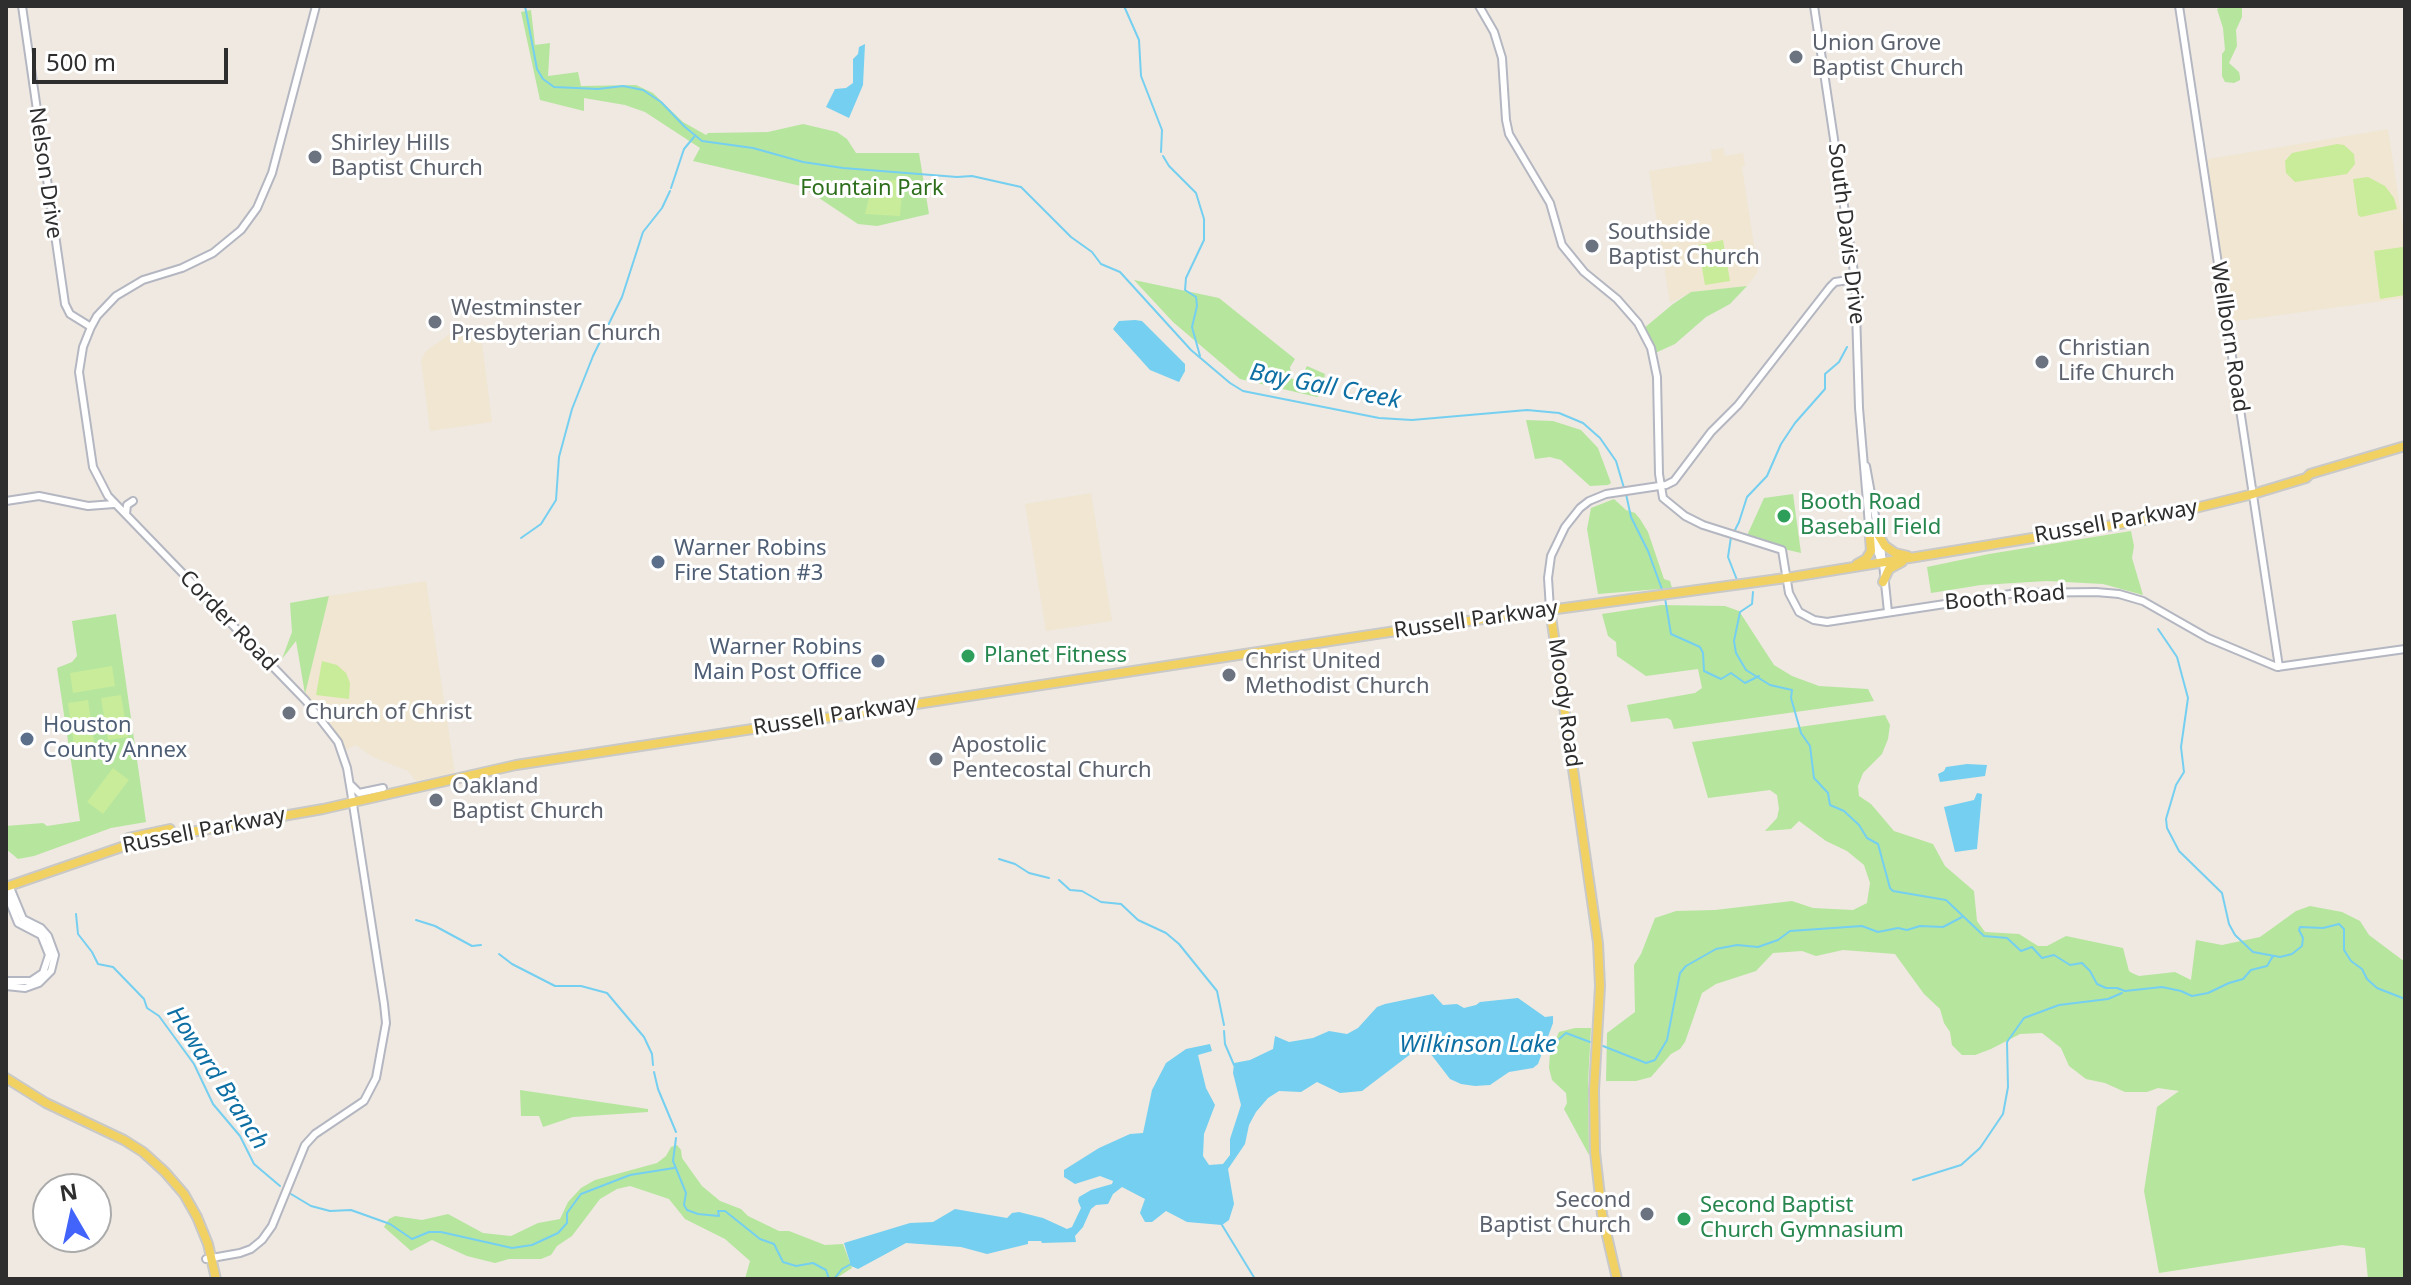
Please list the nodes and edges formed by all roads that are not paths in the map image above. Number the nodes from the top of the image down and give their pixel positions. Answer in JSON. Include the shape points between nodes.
{"nodes":[{"id":1,"x":22,"y":6,"type":"edge"},
{"id":2,"x":316,"y":6,"type":"edge"},
{"id":3,"x":1479,"y":6,"type":"edge"},
{"id":4,"x":1814,"y":6,"type":"edge"},
{"id":5,"x":2179,"y":6,"type":"edge"},
{"id":6,"x":1855,"y":279,"type":"junction"},
{"id":7,"x":91,"y":327,"type":"junction"},
{"id":8,"x":2405,"y":449,"type":"edge"},
{"id":9,"x":1865,"y":463,"type":"junction"},
{"id":10,"x":1659,"y":474,"type":"junction"},
{"id":11,"x":1660,"y":486,"type":"junction"},
{"id":12,"x":104,"y":489,"type":"junction"},
{"id":13,"x":1643,"y":489,"type":"junction"},
{"id":14,"x":2253,"y":494,"type":"junction"},
{"id":15,"x":6,"y":501,"type":"edge"},
{"id":16,"x":133,"y":501,"type":"dead end"},
{"id":17,"x":114,"y":504,"type":"junction"},
{"id":18,"x":98,"y":506,"type":"junction"},
{"id":19,"x":127,"y":518,"type":"junction"},
{"id":20,"x":1869,"y":524,"type":"junction"},
{"id":21,"x":1878,"y":534,"type":"junction"},
{"id":22,"x":1913,"y":557,"type":"junction"},
{"id":23,"x":1881,"y":562,"type":"junction"},
{"id":24,"x":1860,"y":566,"type":"junction"},
{"id":25,"x":1849,"y":567,"type":"junction"},
{"id":26,"x":1786,"y":578,"type":"junction"},
{"id":27,"x":1883,"y":581,"type":"junction"},
{"id":28,"x":1595,"y":603,"type":"junction"},
{"id":29,"x":1550,"y":609,"type":"junction"},
{"id":30,"x":1888,"y":612,"type":"junction"},
{"id":31,"x":1553,"y":628,"type":"junction"},
{"id":32,"x":2405,"y":649,"type":"edge"},
{"id":33,"x":2279,"y":667,"type":"junction"},
{"id":34,"x":349,"y":778,"type":"junction"},
{"id":35,"x":383,"y":788,"type":"dead end"},
{"id":36,"x":353,"y":800,"type":"junction"},
{"id":37,"x":6,"y":885,"type":"edge"},
{"id":38,"x":6,"y":983,"type":"edge"},
{"id":39,"x":6,"y":1078,"type":"edge"},
{"id":40,"x":6,"y":1085,"type":"edge"},
{"id":41,"x":209,"y":1259,"type":"junction"},
{"id":42,"x":213,"y":1279,"type":"edge"},
{"id":43,"x":1617,"y":1279,"type":"edge"}],
"edges":[{"from":1,"to":7,"type":"street","name":"Nelson Drive","via":[[65,304],[70,314]]},
{"from":2,"to":7,"type":"street","name":"Corder Road","via":[[272,173],[257,208],[220,248],[133,285],[106,305]]},
{"from":3,"to":10,"type":"street","via":[[1502,58],[1509,134],[1550,203],[1562,245],[1638,323],[1651,348],[1657,377]]},
{"from":4,"to":6,"type":"street","name":"South Davis Drive"},
{"from":5,"to":14,"type":"street","name":"Wellborn Road"},
{"from":6,"to":9,"type":"street","name":"South Davis Drive"},
{"from":6,"to":11,"type":"street","via":[[1830,287],[1680,475]]},
{"from":7,"to":12,"type":"street","name":"Corder Road","via":[[81,358],[80,385],[93,467]]},
{"from":8,"to":14,"type":"main road","name":"Russell Parkway"},
{"from":9,"to":20,"type":"street","name":"South Davis Drive"},
{"from":9,"to":21,"type":"street","name":"South Davis Drive"},
{"from":10,"to":11,"type":"street"},
{"from":10,"to":13,"type":"street","via":[[1655,484]]},
{"from":11,"to":13,"type":"street","name":"Moody Road"},
{"from":11,"to":26,"type":"street","name":"Booth Road","via":[[1663,498],[1685,516],[1782,550]]},
{"from":12,"to":17,"type":"street","name":"Corder Road"},
{"from":12,"to":18,"type":"street"},
{"from":13,"to":29,"type":"street","name":"Moody Road","via":[[1589,501],[1563,530],[1550,562]]},
{"from":14,"to":22,"type":"main road","name":"Russell Parkway","via":[[2150,519]]},
{"from":14,"to":33,"type":"street","name":"Wellborn Road"},
{"from":15,"to":18,"type":"street","via":[[45,496]]},
{"from":16,"to":19,"type":"street","via":[[125,507]]},
{"from":17,"to":18,"type":"street"},
{"from":17,"to":19,"type":"street","name":"Corder Road"},
{"from":19,"to":34,"type":"street","name":"Corder Road","via":[[317,713],[338,742]]},
{"from":20,"to":23,"type":"street","name":"South Davis Drive"},
{"from":20,"to":25,"type":"main road","via":[[1870,554]]},
{"from":21,"to":22,"type":"main road","via":[[1892,551]]},
{"from":21,"to":23,"type":"street","name":"South Davis Drive"},
{"from":22,"to":23,"type":"main road","name":"Russell Parkway"},
{"from":22,"to":27,"type":"main road","via":[[1891,567]]},
{"from":23,"to":24,"type":"main road","name":"Russell Parkway"},
{"from":23,"to":27,"type":"street","name":"South Davis Drive"},
{"from":24,"to":25,"type":"main road","name":"Russell Parkway"},
{"from":24,"to":27,"type":"main road","via":[[1878,572]]},
{"from":25,"to":26,"type":"main road","name":"Russell Parkway"},
{"from":26,"to":28,"type":"main road","name":"Russell Parkway"},
{"from":26,"to":30,"type":"street","name":"Booth Road","via":[[1794,605],[1814,620]]},
{"from":27,"to":30,"type":"street","name":"South Davis Drive"},
{"from":28,"to":29,"type":"main road","name":"Russell Parkway"},
{"from":28,"to":31,"type":"main road","via":[[1560,613]]},
{"from":29,"to":31,"type":"main road","name":"Moody Road"},
{"from":29,"to":36,"type":"main road","name":"Russell Parkway","via":[[516,765]]},
{"from":30,"to":33,"type":"street","name":"Booth Road","via":[[2037,591],[2119,594]]},
{"from":31,"to":43,"type":"main road","name":"Moody Road","via":[[1598,943],[1595,1152]]},
{"from":32,"to":33,"type":"street"},
{"from":34,"to":35,"type":"street","via":[[359,793]]},
{"from":34,"to":36,"type":"street","name":"Corder Road"},
{"from":36,"to":37,"type":"main road","name":"Russell Parkway","via":[[137,836]]},
{"from":36,"to":41,"type":"street","name":"Corder Road","via":[[385,1012],[375,1084],[364,1101],[305,1145],[262,1240],[251,1249]]},
{"from":37,"to":38,"type":"street","via":[[18,923],[41,935],[49,955],[37,978]]},
{"from":39,"to":41,"type":"main road","via":[[151,1159],[192,1206]]},
{"from":40,"to":41,"type":"main road","via":[[148,1163],[187,1208]]},
{"from":41,"to":42,"type":"main road"}]}
